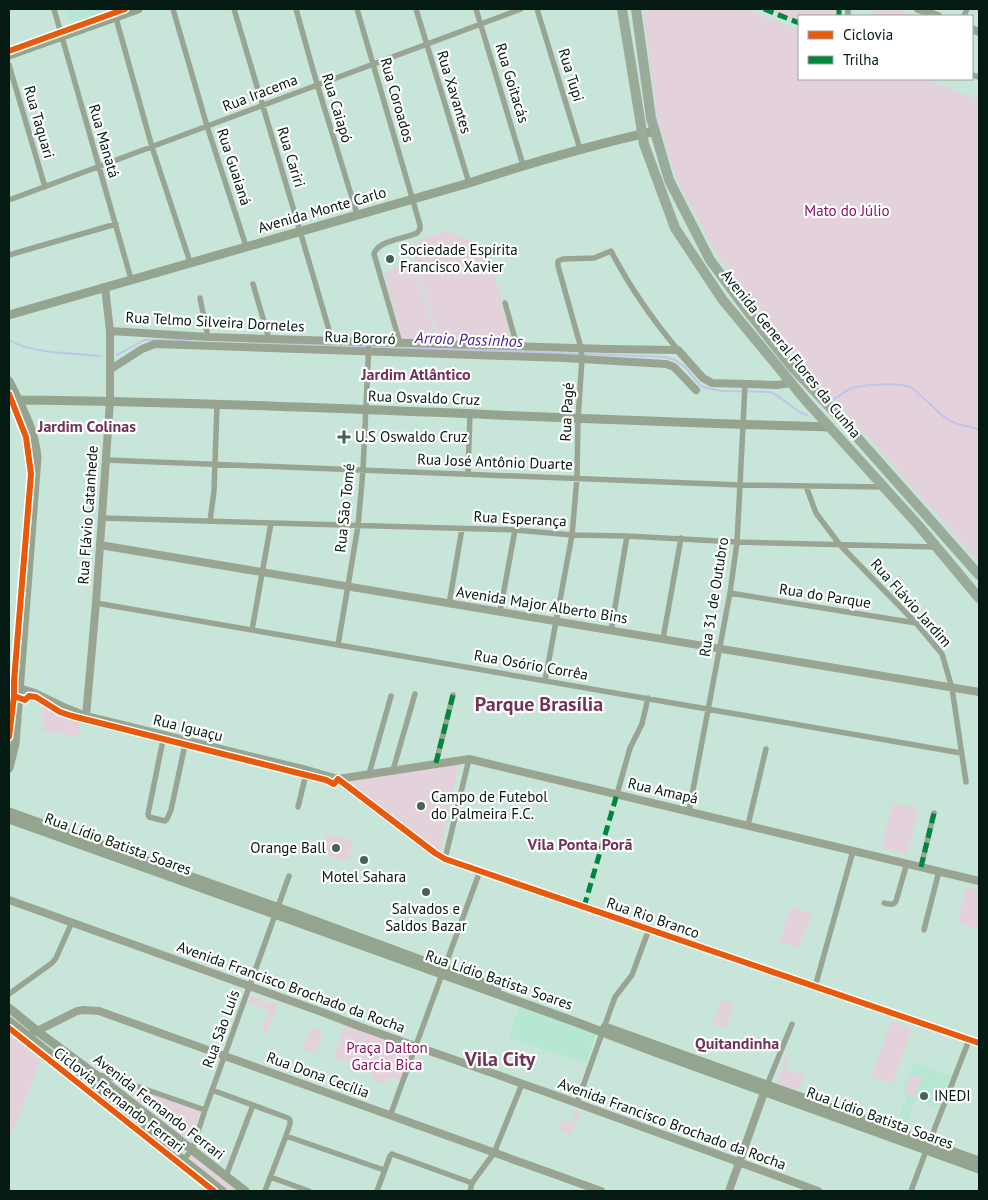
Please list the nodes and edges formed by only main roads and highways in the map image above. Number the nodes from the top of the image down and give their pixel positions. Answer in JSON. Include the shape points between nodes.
{"nodes":[{"id":1,"x":138,"y":9,"type":"edge"},
{"id":2,"x":622,"y":9,"type":"edge"},
{"id":3,"x":636,"y":9,"type":"edge"},
{"id":4,"x":9,"y":55,"type":"edge"},
{"id":5,"x":654,"y":131,"type":"junction"},
{"id":6,"x":643,"y":134,"type":"junction"},
{"id":7,"x":9,"y":315,"type":"edge"},
{"id":8,"x":791,"y":366,"type":"junction"},
{"id":9,"x":9,"y":381,"type":"edge"},
{"id":10,"x":791,"y":383,"type":"junction"},
{"id":11,"x":18,"y":400,"type":"junction"},
{"id":12,"x":841,"y":419,"type":"junction"},
{"id":13,"x":830,"y":427,"type":"junction"},
{"id":14,"x":979,"y":575,"type":"edge"},
{"id":15,"x":979,"y":598,"type":"edge"},
{"id":16,"x":9,"y":768,"type":"edge"},
{"id":17,"x":9,"y":812,"type":"edge"},
{"id":18,"x":9,"y":819,"type":"edge"},
{"id":19,"x":25,"y":822,"type":"junction"},
{"id":20,"x":9,"y":1008,"type":"edge"},
{"id":21,"x":9,"y":1021,"type":"edge"},
{"id":22,"x":977,"y":1164,"type":"edge"},
{"id":23,"x":222,"y":1191,"type":"edge"},
{"id":24,"x":245,"y":1191,"type":"edge"}],
"edges":[{"from":1,"to":4,"type":"main road"},
{"from":2,"to":6,"type":"main road","name":"Avenida General Flores da Cunha"},
{"from":3,"to":5,"type":"main road","name":"Avenida General Flores da Cunha"},
{"from":5,"to":6,"type":"main road","name":"Avenida Monte Carlo"},
{"from":5,"to":8,"type":"main road","name":"Avenida General Flores da Cunha","via":[[669,180],[710,260]]},
{"from":6,"to":7,"type":"main road","name":"Avenida Monte Carlo","via":[[523,165]]},
{"from":6,"to":10,"type":"main road","name":"Avenida General Flores da Cunha","via":[[676,228],[722,299]]},
{"from":8,"to":10,"type":"main road"},
{"from":8,"to":12,"type":"main road","name":"Avenida General Flores da Cunha"},
{"from":9,"to":11,"type":"main road"},
{"from":10,"to":13,"type":"main road","name":"Avenida General Flores da Cunha"},
{"from":11,"to":13,"type":"main road","name":"Rua Osvaldo Cruz","via":[[216,404]]},
{"from":11,"to":16,"type":"main road","via":[[36,444],[37,458],[20,689],[15,744]]},
{"from":12,"to":13,"type":"main road"},
{"from":12,"to":14,"type":"main road","name":"Avenida General Flores da Cunha"},
{"from":13,"to":15,"type":"main road","name":"Avenida General Flores da Cunha"},
{"from":17,"to":19,"type":"main road","name":"Rua Lídio Batista Soares"},
{"from":18,"to":19,"type":"main road","name":"Rua Lídio Batista Soares"},
{"from":19,"to":22,"type":"main road","name":"Rua Lídio Batista Soares"},
{"from":20,"to":24,"type":"main road","name":"Avenida Fernando Ferrari"},
{"from":21,"to":23,"type":"main road","name":"Avenida Fernando Ferrari"}]}
